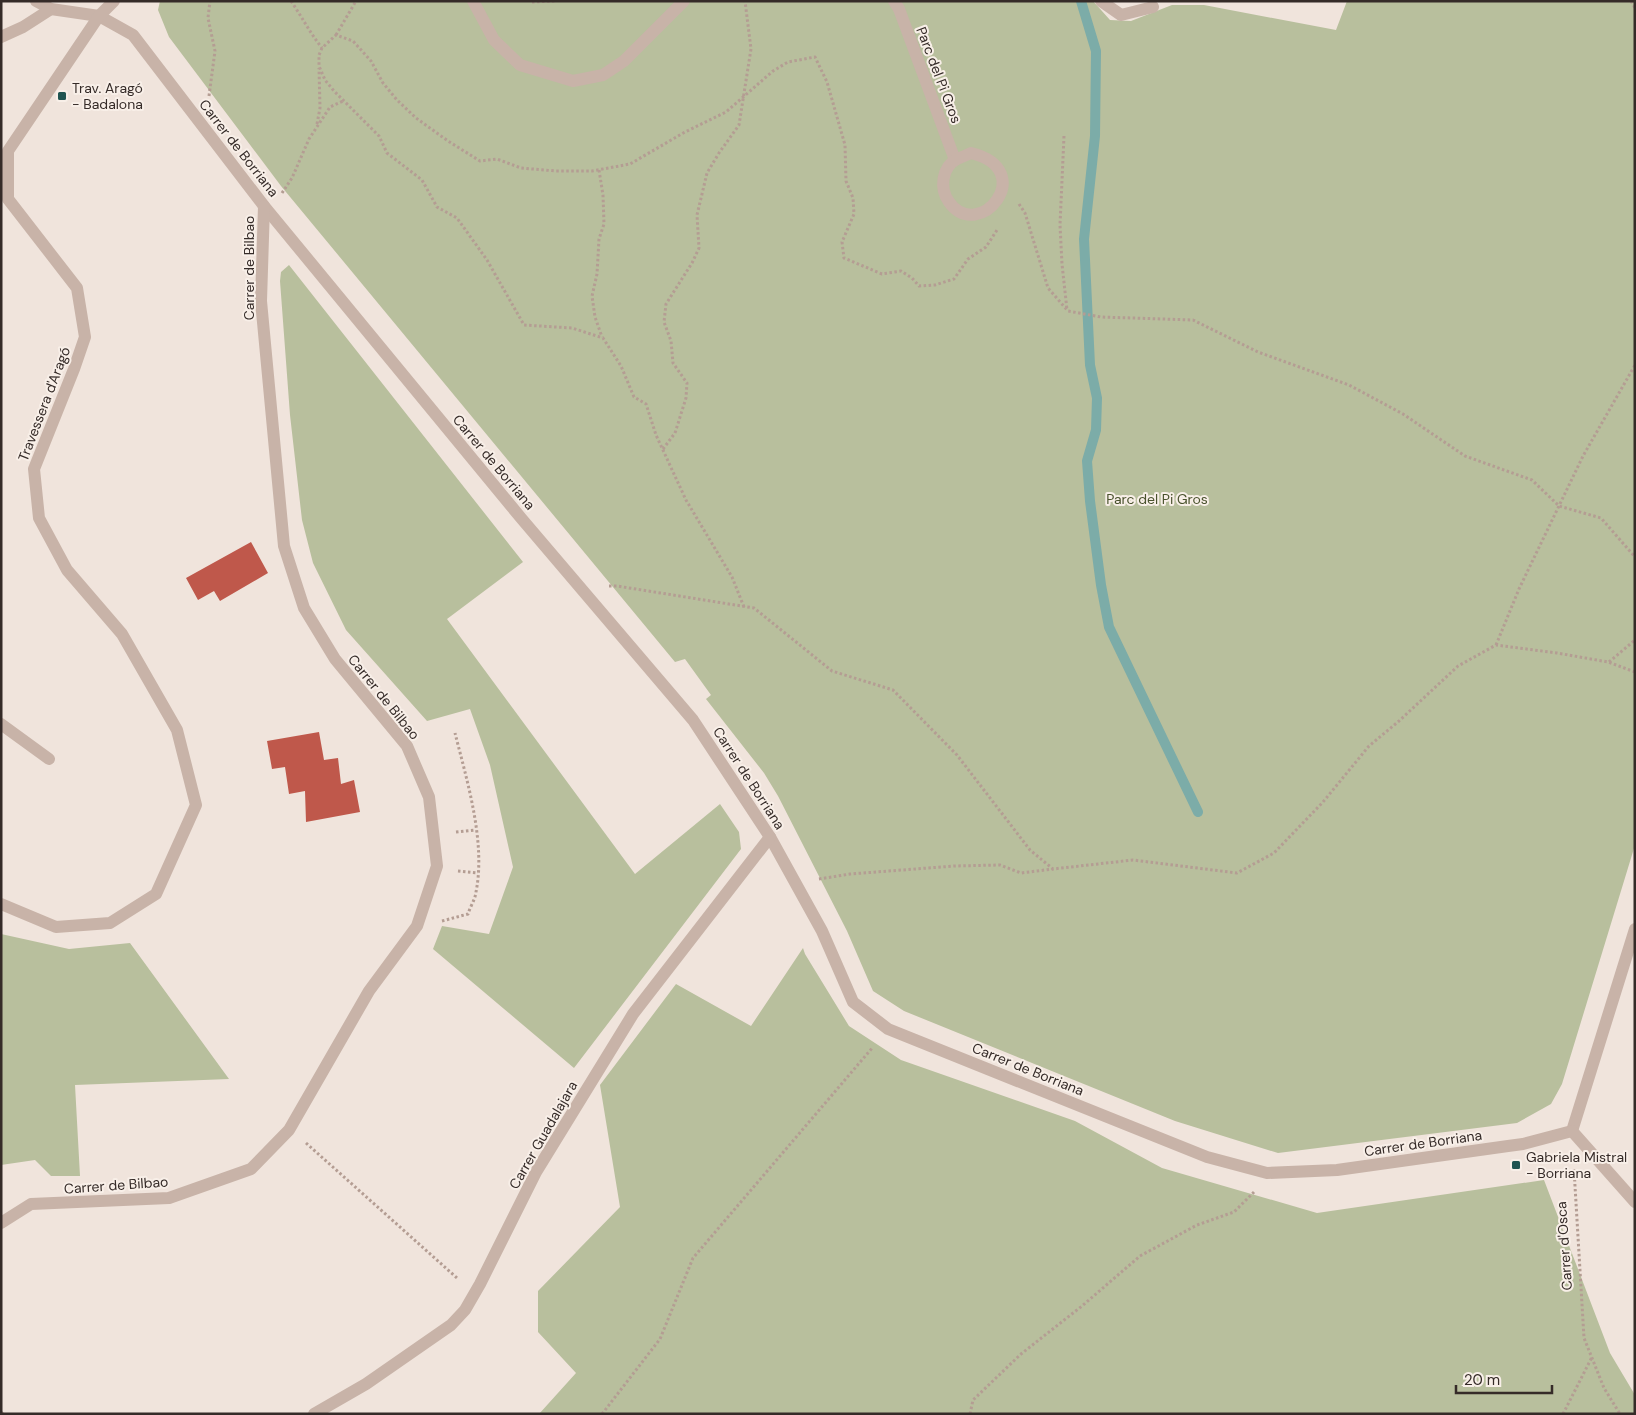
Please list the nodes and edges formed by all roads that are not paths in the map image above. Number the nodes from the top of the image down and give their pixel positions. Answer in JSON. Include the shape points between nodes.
{"nodes":[{"id":1,"x":36,"y":1,"type":"edge"},
{"id":2,"x":114,"y":1,"type":"edge"},
{"id":3,"x":472,"y":1,"type":"edge"},
{"id":4,"x":684,"y":1,"type":"edge"},
{"id":5,"x":894,"y":1,"type":"edge"},
{"id":6,"x":1101,"y":1,"type":"edge"},
{"id":7,"x":1153,"y":7,"type":"dead end"},
{"id":8,"x":51,"y":10,"type":"junction"},
{"id":9,"x":98,"y":16,"type":"junction"},
{"id":10,"x":1,"y":37,"type":"edge"},
{"id":11,"x":956,"y":160,"type":"junction"},
{"id":12,"x":264,"y":206,"type":"junction"},
{"id":13,"x":1,"y":724,"type":"edge"},
{"id":14,"x":49,"y":759,"type":"dead end"},
{"id":15,"x":770,"y":837,"type":"junction"},
{"id":16,"x":1,"y":904,"type":"edge"},
{"id":17,"x":1635,"y":929,"type":"edge"},
{"id":18,"x":1572,"y":1131,"type":"junction"},
{"id":19,"x":1635,"y":1202,"type":"edge"},
{"id":20,"x":1,"y":1223,"type":"edge"},
{"id":21,"x":314,"y":1414,"type":"edge"}],
"edges":[{"from":1,"to":8,"type":"street"},
{"from":2,"to":9,"type":"street","name":"Travessera d'Aragó"},
{"from":3,"to":4,"type":"street","via":[[494,40],[520,65],[573,81],[603,75],[624,62]]},
{"from":5,"to":11,"type":"street","name":"Parc del Pi Gros"},
{"from":6,"to":7,"type":"street","via":[[1121,15]]},
{"from":8,"to":9,"type":"street"},
{"from":8,"to":10,"type":"street"},
{"from":9,"to":12,"type":"street","name":"Carrer de Borriana","via":[[133,35]]},
{"from":9,"to":16,"type":"street","name":"Travessera d'Aragó","via":[[8,151],[8,198],[77,288],[85,337],[34,469],[39,518],[67,570],[122,634],[177,730],[196,806],[156,894],[110,923],[56,927]]},
{"from":11,"to":11,"type":"street","via":[[944,173],[943,189],[952,206],[971,214],[992,207],[1003,184],[998,168],[985,156],[972,153]]},
{"from":12,"to":15,"type":"street","name":"Carrer de Borriana","via":[[693,720]]},
{"from":12,"to":20,"type":"street","name":"Carrer de Bilbao","via":[[261,301],[284,546],[304,608],[335,660],[407,746],[429,797],[436,866],[417,926],[369,990],[289,1130],[251,1169],[169,1198],[31,1204]]},
{"from":13,"to":14,"type":"street"},
{"from":15,"to":18,"type":"street","name":"Carrer de Borriana","via":[[822,931],[853,1002],[888,1029],[1207,1158],[1266,1173],[1337,1170],[1523,1144]]},
{"from":15,"to":21,"type":"street","name":"Carrer Guadalajara","via":[[634,1014],[536,1172],[465,1310],[451,1325],[366,1384]]},
{"from":17,"to":18,"type":"street"},
{"from":18,"to":19,"type":"street"}]}
